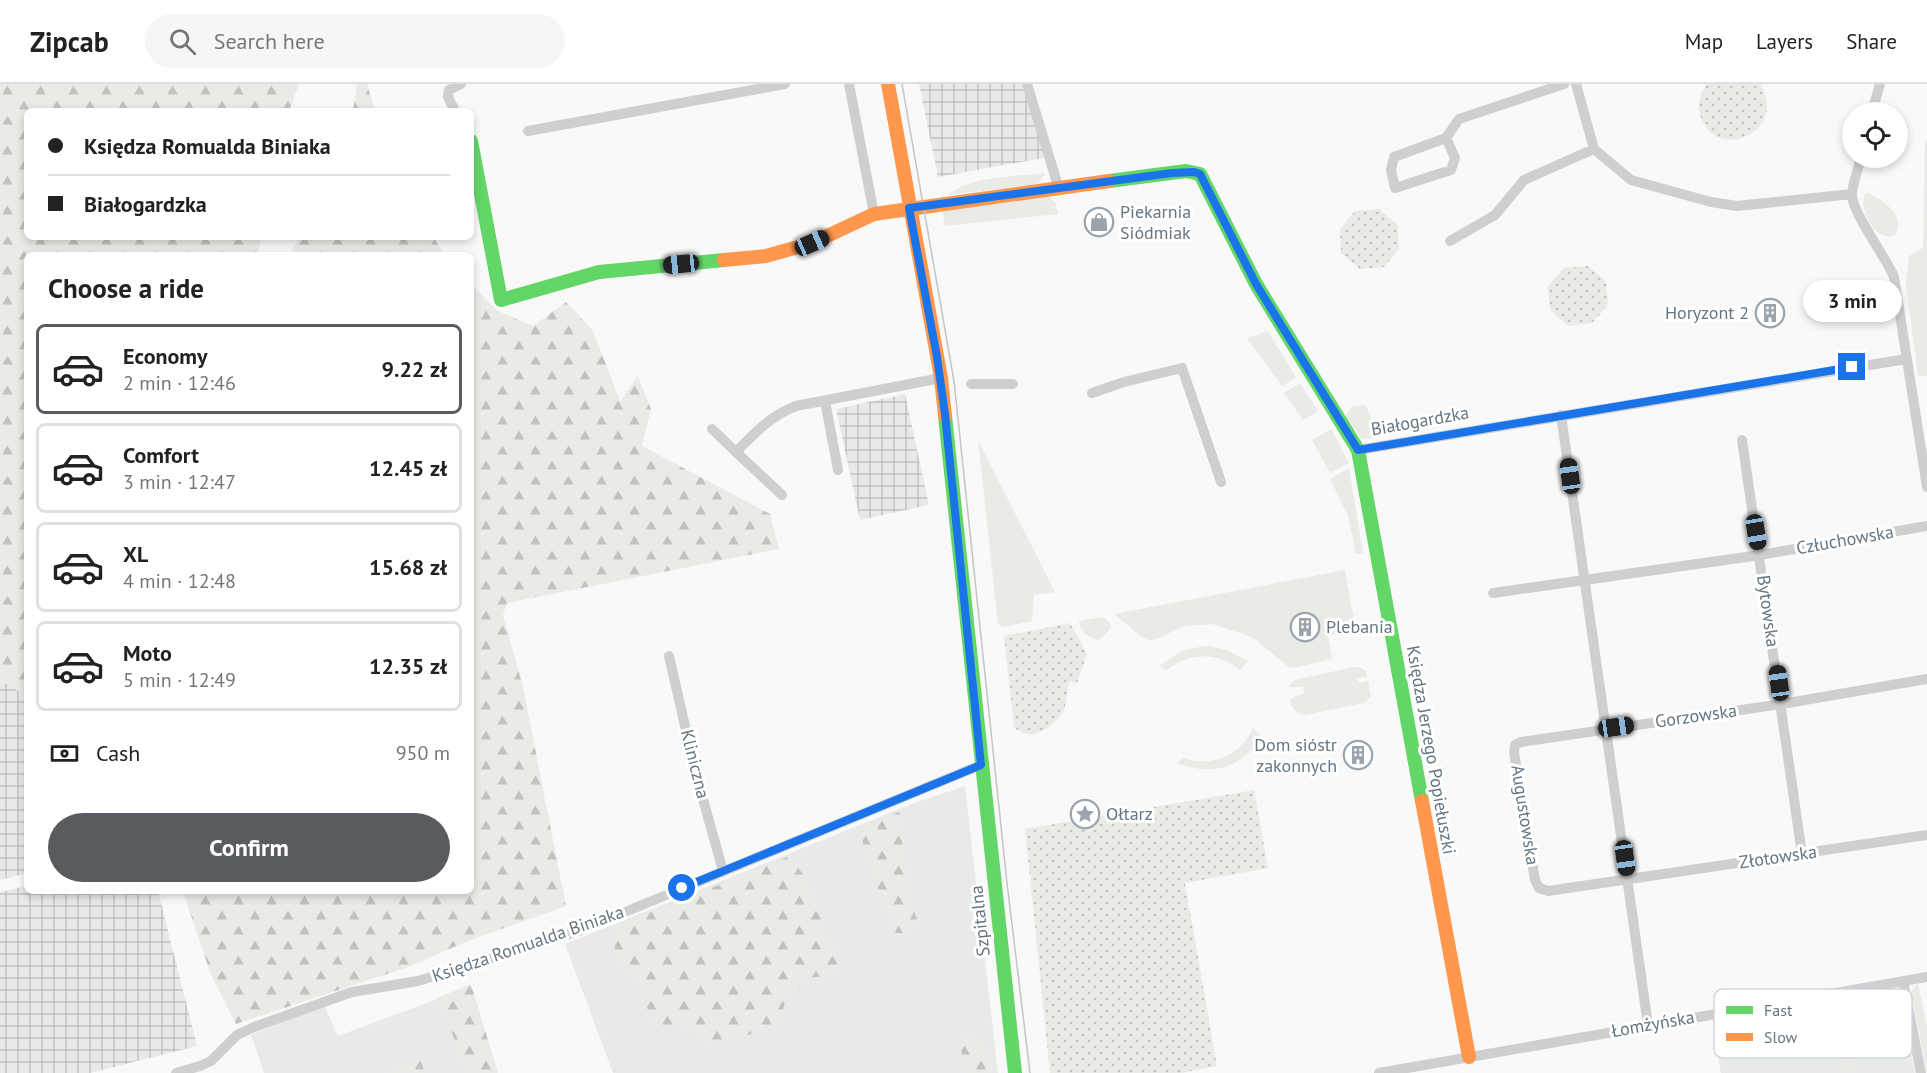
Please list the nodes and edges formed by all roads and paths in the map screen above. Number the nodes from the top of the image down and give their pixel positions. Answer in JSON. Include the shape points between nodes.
{"nodes":[{"id":1,"x":461,"y":84,"type":"edge"},
{"id":2,"x":785,"y":84,"type":"edge"},
{"id":3,"x":849,"y":84,"type":"edge"},
{"id":4,"x":888,"y":84,"type":"edge"},
{"id":5,"x":1027,"y":84,"type":"edge"},
{"id":6,"x":1564,"y":84,"type":"edge"},
{"id":7,"x":1576,"y":84,"type":"edge"},
{"id":8,"x":1880,"y":84,"type":"edge"},
{"id":9,"x":1875,"y":102,"type":"edge"},
{"id":10,"x":454,"y":108,"type":"edge"},
{"id":11,"x":528,"y":131,"type":"dead end"},
{"id":12,"x":1446,"y":138,"type":"junction"},
{"id":13,"x":1594,"y":149,"type":"junction"},
{"id":14,"x":474,"y":157,"type":"edge"},
{"id":15,"x":1858,"y":168,"type":"edge"},
{"id":16,"x":1059,"y":189,"type":"junction"},
{"id":17,"x":1852,"y":194,"type":"junction"},
{"id":18,"x":909,"y":208,"type":"junction"},
{"id":19,"x":874,"y":214,"type":"junction"},
{"id":20,"x":1450,"y":241,"type":"dead end"},
{"id":21,"x":1906,"y":359,"type":"junction"},
{"id":22,"x":941,"y":378,"type":"junction"},
{"id":23,"x":971,"y":384,"type":"dead end"},
{"id":24,"x":1013,"y":384,"type":"dead end"},
{"id":25,"x":1092,"y":393,"type":"dead end"},
{"id":26,"x":825,"y":401,"type":"junction"},
{"id":27,"x":1561,"y":415,"type":"junction"},
{"id":28,"x":711,"y":429,"type":"dead end"},
{"id":29,"x":1742,"y":440,"type":"dead end"},
{"id":30,"x":1358,"y":450,"type":"junction"},
{"id":31,"x":736,"y":452,"type":"junction"},
{"id":32,"x":838,"y":470,"type":"dead end"},
{"id":33,"x":1221,"y":482,"type":"dead end"},
{"id":34,"x":1927,"y":487,"type":"edge"},
{"id":35,"x":782,"y":495,"type":"dead end"},
{"id":36,"x":1927,"y":526,"type":"edge"},
{"id":37,"x":1760,"y":555,"type":"junction"},
{"id":38,"x":1586,"y":580,"type":"junction"},
{"id":39,"x":1492,"y":593,"type":"dead end"},
{"id":40,"x":669,"y":656,"type":"dead end"},
{"id":41,"x":1927,"y":679,"type":"edge"},
{"id":42,"x":1782,"y":704,"type":"junction"},
{"id":43,"x":1607,"y":729,"type":"junction"},
{"id":44,"x":981,"y":765,"type":"junction"},
{"id":45,"x":1927,"y":835,"type":"edge"},
{"id":46,"x":1802,"y":854,"type":"junction"},
{"id":47,"x":723,"y":871,"type":"junction"},
{"id":48,"x":1628,"y":879,"type":"junction"},
{"id":49,"x":1927,"y":977,"type":"edge"},
{"id":50,"x":1903,"y":981,"type":"junction"},
{"id":51,"x":1857,"y":989,"type":"edge"},
{"id":52,"x":1905,"y":989,"type":"edge"},
{"id":53,"x":1714,"y":1014,"type":"edge"},
{"id":54,"x":1648,"y":1025,"type":"junction"},
{"id":55,"x":1912,"y":1027,"type":"edge"},
{"id":56,"x":1469,"y":1057,"type":"junction"},
{"id":57,"x":176,"y":1073,"type":"edge"},
{"id":58,"x":1015,"y":1073,"type":"edge"},
{"id":59,"x":1379,"y":1073,"type":"edge"},
{"id":60,"x":1921,"y":1073,"type":"edge"}],
"edges":[{"from":1,"to":10,"type":"street","via":[[448,90]]},
{"from":2,"to":11,"type":"street"},
{"from":3,"to":19,"type":"street"},
{"from":4,"to":18,"type":"street","name":"Szpitalna"},
{"from":5,"to":16,"type":"street"},
{"from":6,"to":12,"type":"street","via":[[1459,119]]},
{"from":7,"to":13,"type":"street"},
{"from":8,"to":9,"type":"street"},
{"from":12,"to":12,"type":"street","via":[[1455,158],[1451,170],[1395,188],[1391,170],[1394,157]]},
{"from":13,"to":17,"type":"street","via":[[1631,180],[1711,202],[1737,206]]},
{"from":13,"to":20,"type":"street","via":[[1524,180],[1495,215]]},
{"from":14,"to":19,"type":"street","name":"Białogardzka","via":[[501,300],[599,272],[766,256],[812,243]]},
{"from":15,"to":17,"type":"street"},
{"from":16,"to":18,"type":"street","name":"Białogardzka"},
{"from":16,"to":30,"type":"street","name":"Białogardzka","via":[[1179,172],[1200,174],[1256,284]]},
{"from":17,"to":21,"type":"street","via":[[1894,277]]},
{"from":18,"to":19,"type":"street","name":"Białogardzka"},
{"from":18,"to":22,"type":"street","name":"Szpitalna"},
{"from":21,"to":27,"type":"street","name":"Białogardzka"},
{"from":21,"to":34,"type":"street"},
{"from":22,"to":26,"type":"street"},
{"from":22,"to":44,"type":"street","name":"Szpitalna"},
{"from":23,"to":24,"type":"street"},
{"from":25,"to":33,"type":"street","via":[[1182,368]]},
{"from":26,"to":31,"type":"street","via":[[782,411]]},
{"from":26,"to":32,"type":"street"},
{"from":27,"to":30,"type":"street","name":"Białogardzka"},
{"from":27,"to":38,"type":"street"},
{"from":28,"to":31,"type":"street"},
{"from":29,"to":37,"type":"street","name":"Bytowska"},
{"from":30,"to":56,"type":"street","name":"Księdza Jerzego Popiełuszki"},
{"from":31,"to":35,"type":"street"},
{"from":36,"to":37,"type":"street","name":"Człuchowska"},
{"from":37,"to":38,"type":"street","name":"Człuchowska"},
{"from":37,"to":42,"type":"street","name":"Bytowska"},
{"from":38,"to":39,"type":"street"},
{"from":38,"to":43,"type":"street"},
{"from":40,"to":47,"type":"street","name":"Kliniczna"},
{"from":41,"to":42,"type":"street","name":"Gorzowska"},
{"from":42,"to":43,"type":"street","name":"Gorzowska"},
{"from":42,"to":46,"type":"street","name":"Bytowska"},
{"from":43,"to":48,"type":"street"},
{"from":43,"to":48,"type":"street","name":"Augustowska","via":[[1521,742],[1515,745],[1514,752],[1539,888],[1548,891]]},
{"from":44,"to":47,"type":"street","name":"Księdza Romualda Biniaka"},
{"from":44,"to":58,"type":"street","name":"Szpitalna"},
{"from":45,"to":46,"type":"street","name":"Złotowska"},
{"from":46,"to":48,"type":"street","name":"Złotowska"},
{"from":47,"to":57,"type":"street","name":"Księdza Romualda Biniaka","via":[[579,931],[418,981],[352,992],[254,1027],[237,1035],[212,1060]]},
{"from":48,"to":54,"type":"street"},
{"from":49,"to":50,"type":"street","name":"Łomżyńska"},
{"from":50,"to":51,"type":"street","name":"Łomżyńska"},
{"from":50,"to":52,"type":"street"},
{"from":53,"to":54,"type":"street","name":"Łomżyńska"},
{"from":54,"to":56,"type":"street","name":"Łomżyńska"},
{"from":55,"to":60,"type":"street"},
{"from":56,"to":59,"type":"street","name":"Łomżyńska"}]}
